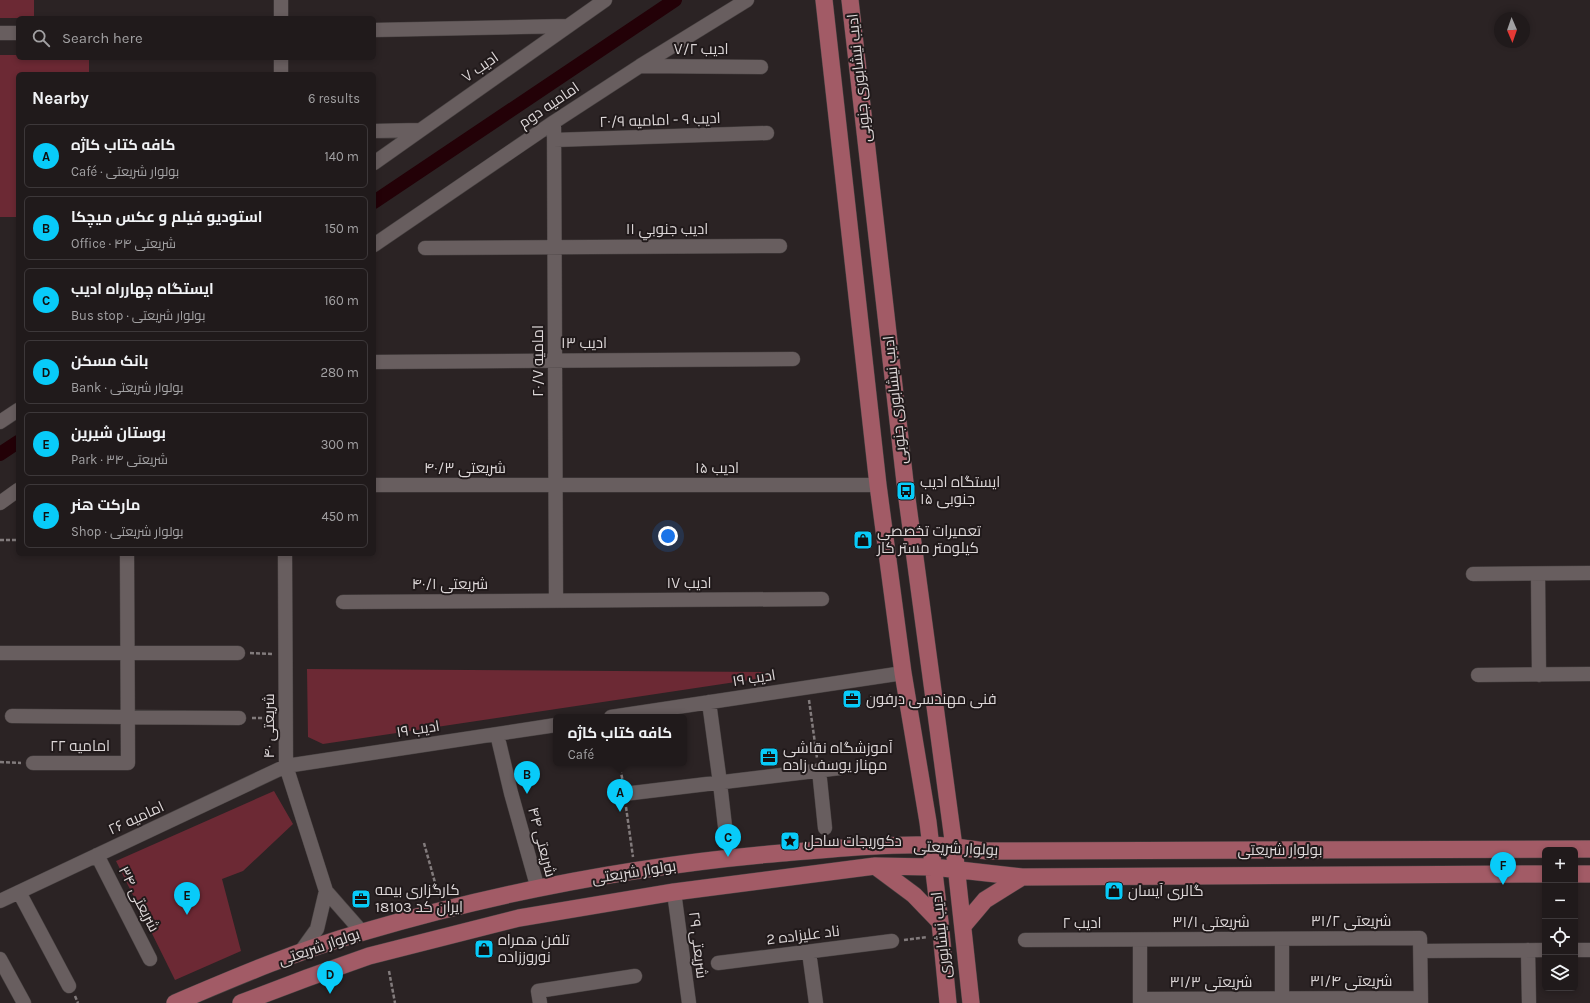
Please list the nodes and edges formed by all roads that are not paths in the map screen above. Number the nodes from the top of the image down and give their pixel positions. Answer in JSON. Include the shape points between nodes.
{"nodes":[{"id":1,"x":281,"y":0,"type":"edge"},
{"id":2,"x":605,"y":0,"type":"edge"},
{"id":3,"x":747,"y":0,"type":"edge"},
{"id":4,"x":824,"y":0,"type":"edge"},
{"id":5,"x":850,"y":0,"type":"edge"},
{"id":6,"x":281,"y":16,"type":"edge"},
{"id":7,"x":568,"y":26,"type":"junction"},
{"id":8,"x":376,"y":30,"type":"edge"},
{"id":9,"x":0,"y":33,"type":"edge"},
{"id":10,"x":16,"y":33,"type":"edge"},
{"id":11,"x":281,"y":60,"type":"edge"},
{"id":12,"x":640,"y":66,"type":"junction"},
{"id":13,"x":761,"y":67,"type":"dead end"},
{"id":14,"x":281,"y":72,"type":"edge"},
{"id":15,"x":554,"y":122,"type":"junction"},
{"id":16,"x":420,"y":130,"type":"junction"},
{"id":17,"x":376,"y":131,"type":"edge"},
{"id":18,"x":767,"y":133,"type":"dead end"},
{"id":19,"x":554,"y":140,"type":"junction"},
{"id":20,"x":376,"y":162,"type":"edge"},
{"id":21,"x":376,"y":243,"type":"edge"},
{"id":22,"x":780,"y":246,"type":"dead end"},
{"id":23,"x":555,"y":247,"type":"junction"},
{"id":24,"x":425,"y":248,"type":"dead end"},
{"id":25,"x":793,"y":359,"type":"dead end"},
{"id":26,"x":555,"y":361,"type":"junction"},
{"id":27,"x":376,"y":362,"type":"edge"},
{"id":28,"x":16,"y":411,"type":"edge"},
{"id":29,"x":0,"y":422,"type":"edge"},
{"id":30,"x":556,"y":484,"type":"junction"},
{"id":31,"x":376,"y":485,"type":"edge"},
{"id":32,"x":878,"y":485,"type":"junction"},
{"id":33,"x":16,"y":491,"type":"edge"},
{"id":34,"x":0,"y":503,"type":"edge"},
{"id":35,"x":127,"y":556,"type":"edge"},
{"id":36,"x":285,"y":556,"type":"edge"},
{"id":37,"x":1590,"y":573,"type":"edge"},
{"id":38,"x":1473,"y":574,"type":"dead end"},
{"id":39,"x":1538,"y":574,"type":"junction"},
{"id":40,"x":822,"y":599,"type":"dead end"},
{"id":41,"x":556,"y":600,"type":"junction"},
{"id":42,"x":343,"y":602,"type":"dead end"},
{"id":43,"x":0,"y":653,"type":"edge"},
{"id":44,"x":127,"y":653,"type":"junction"},
{"id":45,"x":238,"y":653,"type":"road end"},
{"id":46,"x":903,"y":673,"type":"junction"},
{"id":47,"x":1590,"y":674,"type":"edge"},
{"id":48,"x":1478,"y":675,"type":"dead end"},
{"id":49,"x":1539,"y":675,"type":"junction"},
{"id":50,"x":708,"y":702,"type":"junction"},
{"id":51,"x":630,"y":714,"type":"edge"},
{"id":52,"x":12,"y":716,"type":"dead end"},
{"id":53,"x":128,"y":717,"type":"junction"},
{"id":54,"x":239,"y":718,"type":"road end"},
{"id":55,"x":553,"y":725,"type":"edge"},
{"id":56,"x":497,"y":734,"type":"junction"},
{"id":57,"x":33,"y":763,"type":"road end"},
{"id":58,"x":286,"y":766,"type":"junction"},
{"id":59,"x":840,"y":768,"type":"dead end"},
{"id":60,"x":818,"y":770,"type":"junction"},
{"id":61,"x":720,"y":783,"type":"junction"},
{"id":62,"x":624,"y":794,"type":"road end"},
{"id":63,"x":825,"y":828,"type":"dead end"},
{"id":64,"x":726,"y":835,"type":"dead end"},
{"id":65,"x":930,"y":845,"type":"junction"},
{"id":66,"x":954,"y":847,"type":"junction"},
{"id":67,"x":1590,"y":849,"type":"edge"},
{"id":68,"x":98,"y":855,"type":"junction"},
{"id":69,"x":875,"y":866,"type":"junction"},
{"id":70,"x":933,"y":867,"type":"junction"},
{"id":71,"x":956,"y":869,"type":"junction"},
{"id":72,"x":1542,"y":874,"type":"edge"},
{"id":73,"x":1578,"y":874,"type":"edge"},
{"id":74,"x":1590,"y":874,"type":"edge"},
{"id":75,"x":1022,"y":877,"type":"junction"},
{"id":76,"x":538,"y":889,"type":"junction"},
{"id":77,"x":326,"y":891,"type":"junction"},
{"id":78,"x":19,"y":892,"type":"junction"},
{"id":79,"x":674,"y":892,"type":"junction"},
{"id":80,"x":0,"y":901,"type":"edge"},
{"id":81,"x":964,"y":926,"type":"junction"},
{"id":82,"x":941,"y":929,"type":"junction"},
{"id":83,"x":362,"y":932,"type":"junction"},
{"id":84,"x":1282,"y":939,"type":"junction"},
{"id":85,"x":1025,"y":940,"type":"dead end"},
{"id":86,"x":1140,"y":940,"type":"junction"},
{"id":87,"x":892,"y":941,"type":"road end"},
{"id":88,"x":1421,"y":944,"type":"junction"},
{"id":89,"x":1528,"y":950,"type":"junction"},
{"id":90,"x":1542,"y":950,"type":"edge"},
{"id":91,"x":1578,"y":950,"type":"edge"},
{"id":92,"x":1590,"y":950,"type":"edge"},
{"id":93,"x":809,"y":952,"type":"junction"},
{"id":94,"x":299,"y":954,"type":"junction"},
{"id":95,"x":0,"y":959,"type":"edge"},
{"id":96,"x":150,"y":959,"type":"dead end"},
{"id":97,"x":718,"y":963,"type":"dead end"},
{"id":98,"x":635,"y":976,"type":"dead end"},
{"id":99,"x":68,"y":986,"type":"dead end"},
{"id":100,"x":539,"y":997,"type":"edge"},
{"id":101,"x":1421,"y":1000,"type":"edge"},
{"id":102,"x":1140,"y":1001,"type":"edge"},
{"id":103,"x":1282,"y":1001,"type":"edge"},
{"id":104,"x":24,"y":1003,"type":"edge"},
{"id":105,"x":175,"y":1003,"type":"edge"},
{"id":106,"x":241,"y":1003,"type":"edge"},
{"id":107,"x":689,"y":1003,"type":"edge"},
{"id":108,"x":816,"y":1003,"type":"edge"},
{"id":109,"x":948,"y":1003,"type":"edge"},
{"id":110,"x":971,"y":1003,"type":"edge"},
{"id":111,"x":1529,"y":1003,"type":"edge"}],
"edges":[{"from":1,"to":6,"type":"street"},
{"from":2,"to":7,"type":"street","name":"ادیب ۷"},
{"from":3,"to":12,"type":"street","name":"امامیه دوم"},
{"from":4,"to":32,"type":"main road","name":"ادیب نیشابوری جنوبی"},
{"from":5,"to":66,"type":"main road","name":"ادیب نیشابوری جنوبی","via":[[906,491]]},
{"from":7,"to":8,"type":"street"},
{"from":7,"to":16,"type":"street","name":"ادیب ۷"},
{"from":9,"to":10,"type":"street"},
{"from":11,"to":14,"type":"street"},
{"from":12,"to":13,"type":"street","name":"ادیب ۷/۲"},
{"from":12,"to":15,"type":"street","name":"امامیه دوم"},
{"from":15,"to":19,"type":"street","name":"امامیه ۲۰/۷"},
{"from":15,"to":21,"type":"street","name":"امامیه دوم"},
{"from":16,"to":17,"type":"street"},
{"from":16,"to":20,"type":"street","name":"ادیب ۷"},
{"from":18,"to":19,"type":"street","name":"ادیب ۹ - امامیه ۲۰/۹"},
{"from":19,"to":23,"type":"street","name":"امامیه ۲۰/۷"},
{"from":22,"to":23,"type":"street","name":"ادیب جنوبي ١١"},
{"from":23,"to":24,"type":"street","name":"ادیب جنوبي ١١"},
{"from":23,"to":26,"type":"street","name":"امامیه ۲۰/۷"},
{"from":25,"to":26,"type":"street","name":"ادیب ۱۳"},
{"from":26,"to":27,"type":"street","name":"ادیب ۱۳"},
{"from":26,"to":30,"type":"street","name":"امامیه ۲۰/۷"},
{"from":28,"to":29,"type":"street"},
{"from":30,"to":31,"type":"street","name":"شریعتی ۴۰/۳"},
{"from":30,"to":32,"type":"street","name":"ادیب ۱۵"},
{"from":30,"to":41,"type":"street","name":"امامیه ۲۰/۷"},
{"from":32,"to":46,"type":"main road","name":"ادیب نیشابوری جنوبی"},
{"from":33,"to":34,"type":"street"},
{"from":35,"to":44,"type":"street"},
{"from":36,"to":58,"type":"street","name":"شریعتی ۴۰"},
{"from":37,"to":39,"type":"street"},
{"from":38,"to":39,"type":"street"},
{"from":39,"to":49,"type":"street"},
{"from":40,"to":41,"type":"street","name":"ادیب ۱۷"},
{"from":41,"to":42,"type":"street","name":"شریعتی ۴۰/۱"},
{"from":43,"to":44,"type":"street"},
{"from":44,"to":45,"type":"street"},
{"from":44,"to":53,"type":"street"},
{"from":46,"to":50,"type":"street","name":"ادیب ۱۹"},
{"from":46,"to":65,"type":"main road","name":"ادیب نیشابوری جنوبی"},
{"from":47,"to":49,"type":"street"},
{"from":48,"to":49,"type":"street"},
{"from":50,"to":51,"type":"street","name":"ادیب ۱۹"},
{"from":50,"to":61,"type":"street"},
{"from":52,"to":53,"type":"street"},
{"from":53,"to":54,"type":"street"},
{"from":53,"to":57,"type":"street","name":"امامیه ۲۲","via":[[128,763]]},
{"from":55,"to":56,"type":"street","name":"ادیب ۱۹"},
{"from":56,"to":58,"type":"street","name":"ادیب ۱۹"},
{"from":56,"to":76,"type":"street","name":"شریعتی ۴۴"},
{"from":58,"to":68,"type":"street","name":"امامیه ۲۶"},
{"from":58,"to":77,"type":"street","name":"شریعتی ۴۰"},
{"from":59,"to":60,"type":"street"},
{"from":60,"to":61,"type":"street"},
{"from":60,"to":63,"type":"street"},
{"from":61,"to":62,"type":"street"},
{"from":61,"to":64,"type":"street"},
{"from":65,"to":66,"type":"main road","name":"بولوار شریعتی"},
{"from":65,"to":70,"type":"main road","name":"ادیب نیشابوری"},
{"from":65,"to":76,"type":"main road","name":"بولوار شریعتی","via":[[878,846],[728,857]]},
{"from":66,"to":67,"type":"main road","name":"بولوار شریعتی","via":[[987,851]]},
{"from":66,"to":71,"type":"main road","name":"ادیب نیشابوری جنوبی"},
{"from":68,"to":78,"type":"street","name":"امامیه ۲۶"},
{"from":68,"to":96,"type":"street","name":"شریعتی ۳۴"},
{"from":69,"to":70,"type":"main road","name":"بولوار شریعتی"},
{"from":69,"to":79,"type":"main road","name":"بولوار شریعتی"},
{"from":69,"to":82,"type":"main road","via":[[914,895]]},
{"from":70,"to":71,"type":"main road","name":"بولوار شریعتی"},
{"from":70,"to":82,"type":"main road","name":"ادیب نیشابوری"},
{"from":71,"to":75,"type":"main road","name":"بولوار شریعتی"},
{"from":71,"to":81,"type":"main road","name":"ادیب نیشابوری"},
{"from":72,"to":75,"type":"main road","name":"بولوار شریعتی"},
{"from":73,"to":74,"type":"main road"},
{"from":75,"to":81,"type":"main road","via":[[984,900]]},
{"from":76,"to":83,"type":"main road","name":"بولوار شریعتی"},
{"from":77,"to":83,"type":"street","name":"شریعتی ۴۰"},
{"from":77,"to":94,"type":"street","name":"شریعتی ۴۰","via":[[318,929]]},
{"from":78,"to":80,"type":"street","name":"امامیه ۲۶"},
{"from":78,"to":99,"type":"street"},
{"from":79,"to":106,"type":"main road","name":"بولوار شریعتی","via":[[519,918],[369,956]]},
{"from":79,"to":107,"type":"street","name":"شریعتی ۲۹"},
{"from":81,"to":110,"type":"main road","name":"ادیب نیشابوری"},
{"from":82,"to":109,"type":"main road","name":"ادیب نیشابوری"},
{"from":83,"to":94,"type":"main road","name":"بولوار شریعتی"},
{"from":84,"to":86,"type":"street","name":"شریعتی ۳۱/۱"},
{"from":84,"to":88,"type":"street","name":"شریعتی ۳۱/۲"},
{"from":84,"to":103,"type":"street"},
{"from":85,"to":86,"type":"street","name":"ادیب ۲"},
{"from":86,"to":102,"type":"street"},
{"from":87,"to":93,"type":"street","name":"ناد علیزاده 2"},
{"from":88,"to":89,"type":"street","name":"شریعتی ۳۱/۲"},
{"from":88,"to":101,"type":"street"},
{"from":89,"to":90,"type":"street","name":"شریعتی ۳۱/۲"},
{"from":89,"to":111,"type":"street"},
{"from":91,"to":92,"type":"street"},
{"from":93,"to":97,"type":"street","name":"ناد علیزاده 2"},
{"from":93,"to":108,"type":"street"},
{"from":94,"to":105,"type":"main road","name":"بولوار شریعتی"},
{"from":95,"to":104,"type":"street"},
{"from":98,"to":100,"type":"street"},
{"from":101,"to":103,"type":"street","name":"شریعتی ۳۱/۴"},
{"from":102,"to":103,"type":"street","name":"شریعتی ۳۱/۳"}]}
